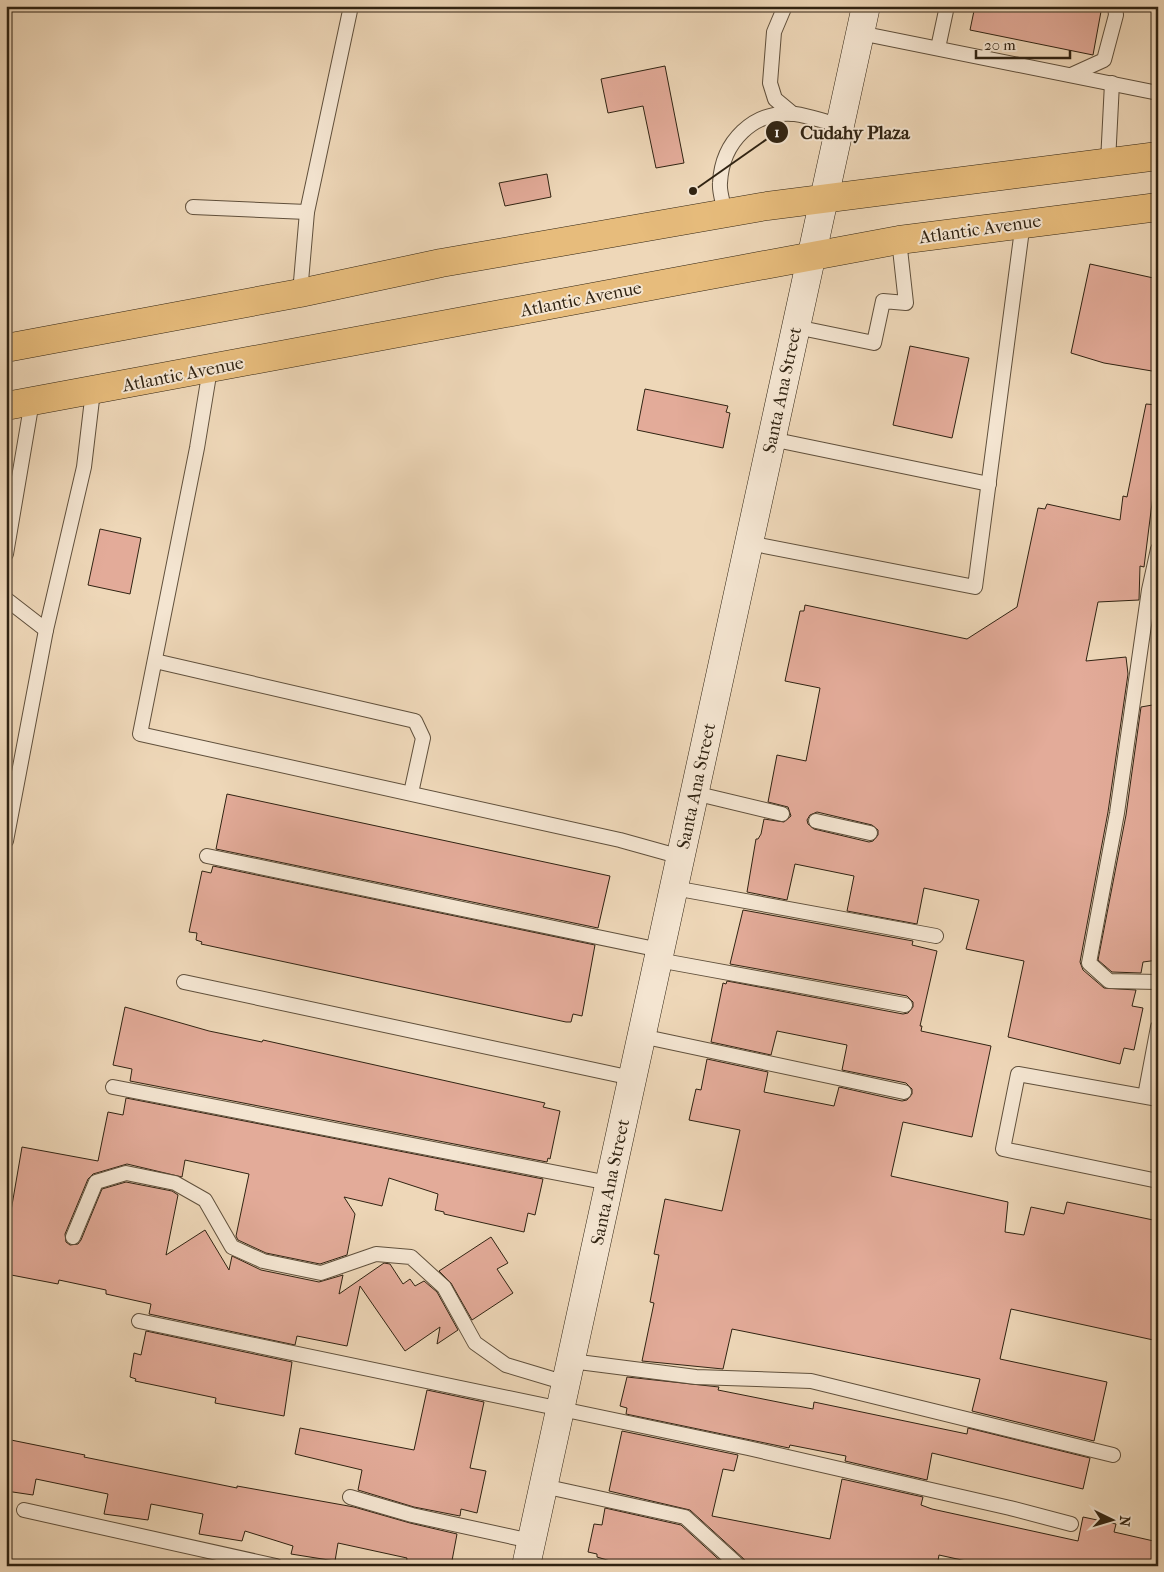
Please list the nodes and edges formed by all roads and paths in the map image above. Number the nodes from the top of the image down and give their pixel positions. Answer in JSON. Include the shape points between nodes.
{"nodes":[{"id":1,"x":351,"y":6,"type":"edge"},
{"id":2,"x":785,"y":6,"type":"edge"},
{"id":3,"x":947,"y":6,"type":"edge"},
{"id":4,"x":1114,"y":6,"type":"edge"},
{"id":5,"x":862,"y":14,"type":"edge"},
{"id":6,"x":938,"y":48,"type":"junction"},
{"id":7,"x":1071,"y":75,"type":"junction"},
{"id":8,"x":1112,"y":83,"type":"junction"},
{"id":9,"x":1158,"y":93,"type":"edge"},
{"id":10,"x":794,"y":114,"type":"junction"},
{"id":11,"x":840,"y":125,"type":"junction"},
{"id":12,"x":1158,"y":156,"type":"edge"},
{"id":13,"x":1108,"y":162,"type":"junction"},
{"id":14,"x":824,"y":198,"type":"junction"},
{"id":15,"x":193,"y":207,"type":"dead end"},
{"id":16,"x":1158,"y":207,"type":"edge"},
{"id":17,"x":307,"y":212,"type":"junction"},
{"id":18,"x":725,"y":214,"type":"junction"},
{"id":19,"x":1023,"y":222,"type":"junction"},
{"id":20,"x":899,"y":240,"type":"junction"},
{"id":21,"x":811,"y":256,"type":"junction"},
{"id":22,"x":300,"y":293,"type":"junction"},
{"id":23,"x":796,"y":327,"type":"junction"},
{"id":24,"x":6,"y":348,"type":"edge"},
{"id":25,"x":210,"y":369,"type":"junction"},
{"id":26,"x":93,"y":391,"type":"junction"},
{"id":27,"x":19,"y":404,"type":"edge"},
{"id":28,"x":771,"y":438,"type":"junction"},
{"id":29,"x":988,"y":484,"type":"junction"},
{"id":30,"x":749,"y":543,"type":"junction"},
{"id":31,"x":1158,"y":550,"type":"edge"},
{"id":32,"x":6,"y":554,"type":"edge"},
{"id":33,"x":6,"y":599,"type":"edge"},
{"id":34,"x":46,"y":630,"type":"junction"},
{"id":35,"x":155,"y":661,"type":"junction"},
{"id":36,"x":411,"y":793,"type":"junction"},
{"id":37,"x":694,"y":793,"type":"junction"},
{"id":38,"x":782,"y":814,"type":"dead end"},
{"id":39,"x":816,"y":821,"type":"dead end"},
{"id":40,"x":870,"y":833,"type":"dead end"},
{"id":41,"x":6,"y":842,"type":"edge"},
{"id":42,"x":208,"y":856,"type":"dead end"},
{"id":43,"x":680,"y":856,"type":"junction"},
{"id":44,"x":674,"y":888,"type":"junction"},
{"id":45,"x":936,"y":936,"type":"dead end"},
{"id":46,"x":659,"y":955,"type":"junction"},
{"id":47,"x":184,"y":982,"type":"dead end"},
{"id":48,"x":1158,"y":982,"type":"edge"},
{"id":49,"x":905,"y":1005,"type":"dead end"},
{"id":50,"x":1158,"y":1027,"type":"edge"},
{"id":51,"x":641,"y":1036,"type":"junction"},
{"id":52,"x":632,"y":1078,"type":"junction"},
{"id":53,"x":113,"y":1087,"type":"dead end"},
{"id":54,"x":904,"y":1092,"type":"dead end"},
{"id":55,"x":1151,"y":1098,"type":"edge"},
{"id":56,"x":1158,"y":1181,"type":"edge"},
{"id":57,"x":609,"y":1183,"type":"junction"},
{"id":58,"x":74,"y":1237,"type":"dead end"},
{"id":59,"x":139,"y":1321,"type":"dead end"},
{"id":60,"x":568,"y":1372,"type":"junction"},
{"id":61,"x":560,"y":1410,"type":"junction"},
{"id":62,"x":1113,"y":1455,"type":"dead end"},
{"id":63,"x":543,"y":1486,"type":"junction"},
{"id":64,"x":350,"y":1497,"type":"dead end"},
{"id":65,"x":24,"y":1510,"type":"dead end"},
{"id":66,"x":1071,"y":1524,"type":"dead end"},
{"id":67,"x":529,"y":1554,"type":"edge"},
{"id":68,"x":276,"y":1566,"type":"edge"},
{"id":69,"x":739,"y":1566,"type":"edge"}],
"edges":[{"from":1,"to":17,"type":"lane"},
{"from":2,"to":10,"type":"lane","via":[[774,32],[770,83],[775,99]]},
{"from":3,"to":6,"type":"lane"},
{"from":4,"to":7,"type":"lane","via":[[1116,15],[1104,60]]},
{"from":5,"to":6,"type":"lane"},
{"from":5,"to":11,"type":"street","name":"Santa Ana Street"},
{"from":6,"to":7,"type":"lane"},
{"from":7,"to":8,"type":"lane"},
{"from":8,"to":9,"type":"lane"},
{"from":8,"to":13,"type":"lane"},
{"from":10,"to":11,"type":"lane"},
{"from":10,"to":18,"type":"lane","via":[[763,118],[740,131],[725,159],[720,184]]},
{"from":11,"to":14,"type":"street","name":"Santa Ana Street"},
{"from":12,"to":13,"type":"main road"},
{"from":13,"to":14,"type":"main road"},
{"from":14,"to":18,"type":"main road"},
{"from":14,"to":21,"type":"street","name":"Santa Ana Street"},
{"from":15,"to":17,"type":"lane"},
{"from":16,"to":19,"type":"main road","name":"Atlantic Avenue"},
{"from":17,"to":22,"type":"lane"},
{"from":18,"to":22,"type":"main road","via":[[442,263]]},
{"from":19,"to":20,"type":"main road","name":"Atlantic Avenue"},
{"from":19,"to":29,"type":"lane"},
{"from":20,"to":21,"type":"main road","name":"Atlantic Avenue"},
{"from":20,"to":23,"type":"lane","via":[[906,303],[883,300],[874,343]]},
{"from":21,"to":23,"type":"street","name":"Santa Ana Street"},
{"from":21,"to":25,"type":"main road","name":"Atlantic Avenue"},
{"from":22,"to":24,"type":"main road"},
{"from":23,"to":28,"type":"street","name":"Santa Ana Street"},
{"from":25,"to":26,"type":"main road","name":"Atlantic Avenue"},
{"from":25,"to":35,"type":"lane"},
{"from":26,"to":27,"type":"main road","name":"Atlantic Avenue"},
{"from":26,"to":34,"type":"lane","via":[[84,467]]},
{"from":27,"to":32,"type":"lane"},
{"from":28,"to":29,"type":"lane"},
{"from":28,"to":30,"type":"street","name":"Santa Ana Street"},
{"from":29,"to":30,"type":"lane","via":[[975,587]]},
{"from":30,"to":37,"type":"street","name":"Santa Ana Street"},
{"from":31,"to":48,"type":"lane","via":[[1149,590],[1117,813],[1089,963],[1109,981]]},
{"from":33,"to":34,"type":"lane"},
{"from":34,"to":41,"type":"lane"},
{"from":35,"to":36,"type":"lane","via":[[416,721],[423,738]]},
{"from":35,"to":36,"type":"lane","via":[[140,734]]},
{"from":36,"to":43,"type":"lane"},
{"from":37,"to":38,"type":"lane"},
{"from":37,"to":43,"type":"street","name":"Santa Ana Street"},
{"from":39,"to":40,"type":"lane"},
{"from":42,"to":46,"type":"lane"},
{"from":43,"to":44,"type":"street","name":"Santa Ana Street"},
{"from":44,"to":45,"type":"lane"},
{"from":44,"to":46,"type":"street","name":"Santa Ana Street"},
{"from":46,"to":49,"type":"lane"},
{"from":46,"to":51,"type":"street","name":"Santa Ana Street"},
{"from":47,"to":52,"type":"lane"},
{"from":50,"to":55,"type":"lane"},
{"from":51,"to":52,"type":"street","name":"Santa Ana Street"},
{"from":51,"to":54,"type":"lane"},
{"from":52,"to":57,"type":"street","name":"Santa Ana Street"},
{"from":53,"to":57,"type":"lane"},
{"from":55,"to":56,"type":"lane","via":[[1018,1074],[1003,1149]]},
{"from":57,"to":60,"type":"street","name":"Santa Ana Street"},
{"from":58,"to":60,"type":"lane","via":[[96,1182],[126,1173],[175,1183],[204,1200],[232,1247],[263,1261],[321,1273],[376,1254],[411,1257],[444,1287],[475,1343],[506,1365]]},
{"from":59,"to":61,"type":"lane"},
{"from":60,"to":61,"type":"street","name":"Santa Ana Street"},
{"from":60,"to":62,"type":"lane","via":[[811,1381]]},
{"from":61,"to":63,"type":"street","name":"Santa Ana Street"},
{"from":61,"to":66,"type":"lane","via":[[758,1450]]},
{"from":63,"to":67,"type":"street","name":"Santa Ana Street"},
{"from":63,"to":69,"type":"lane","via":[[685,1517]]},
{"from":64,"to":67,"type":"lane"},
{"from":65,"to":68,"type":"lane"}]}
